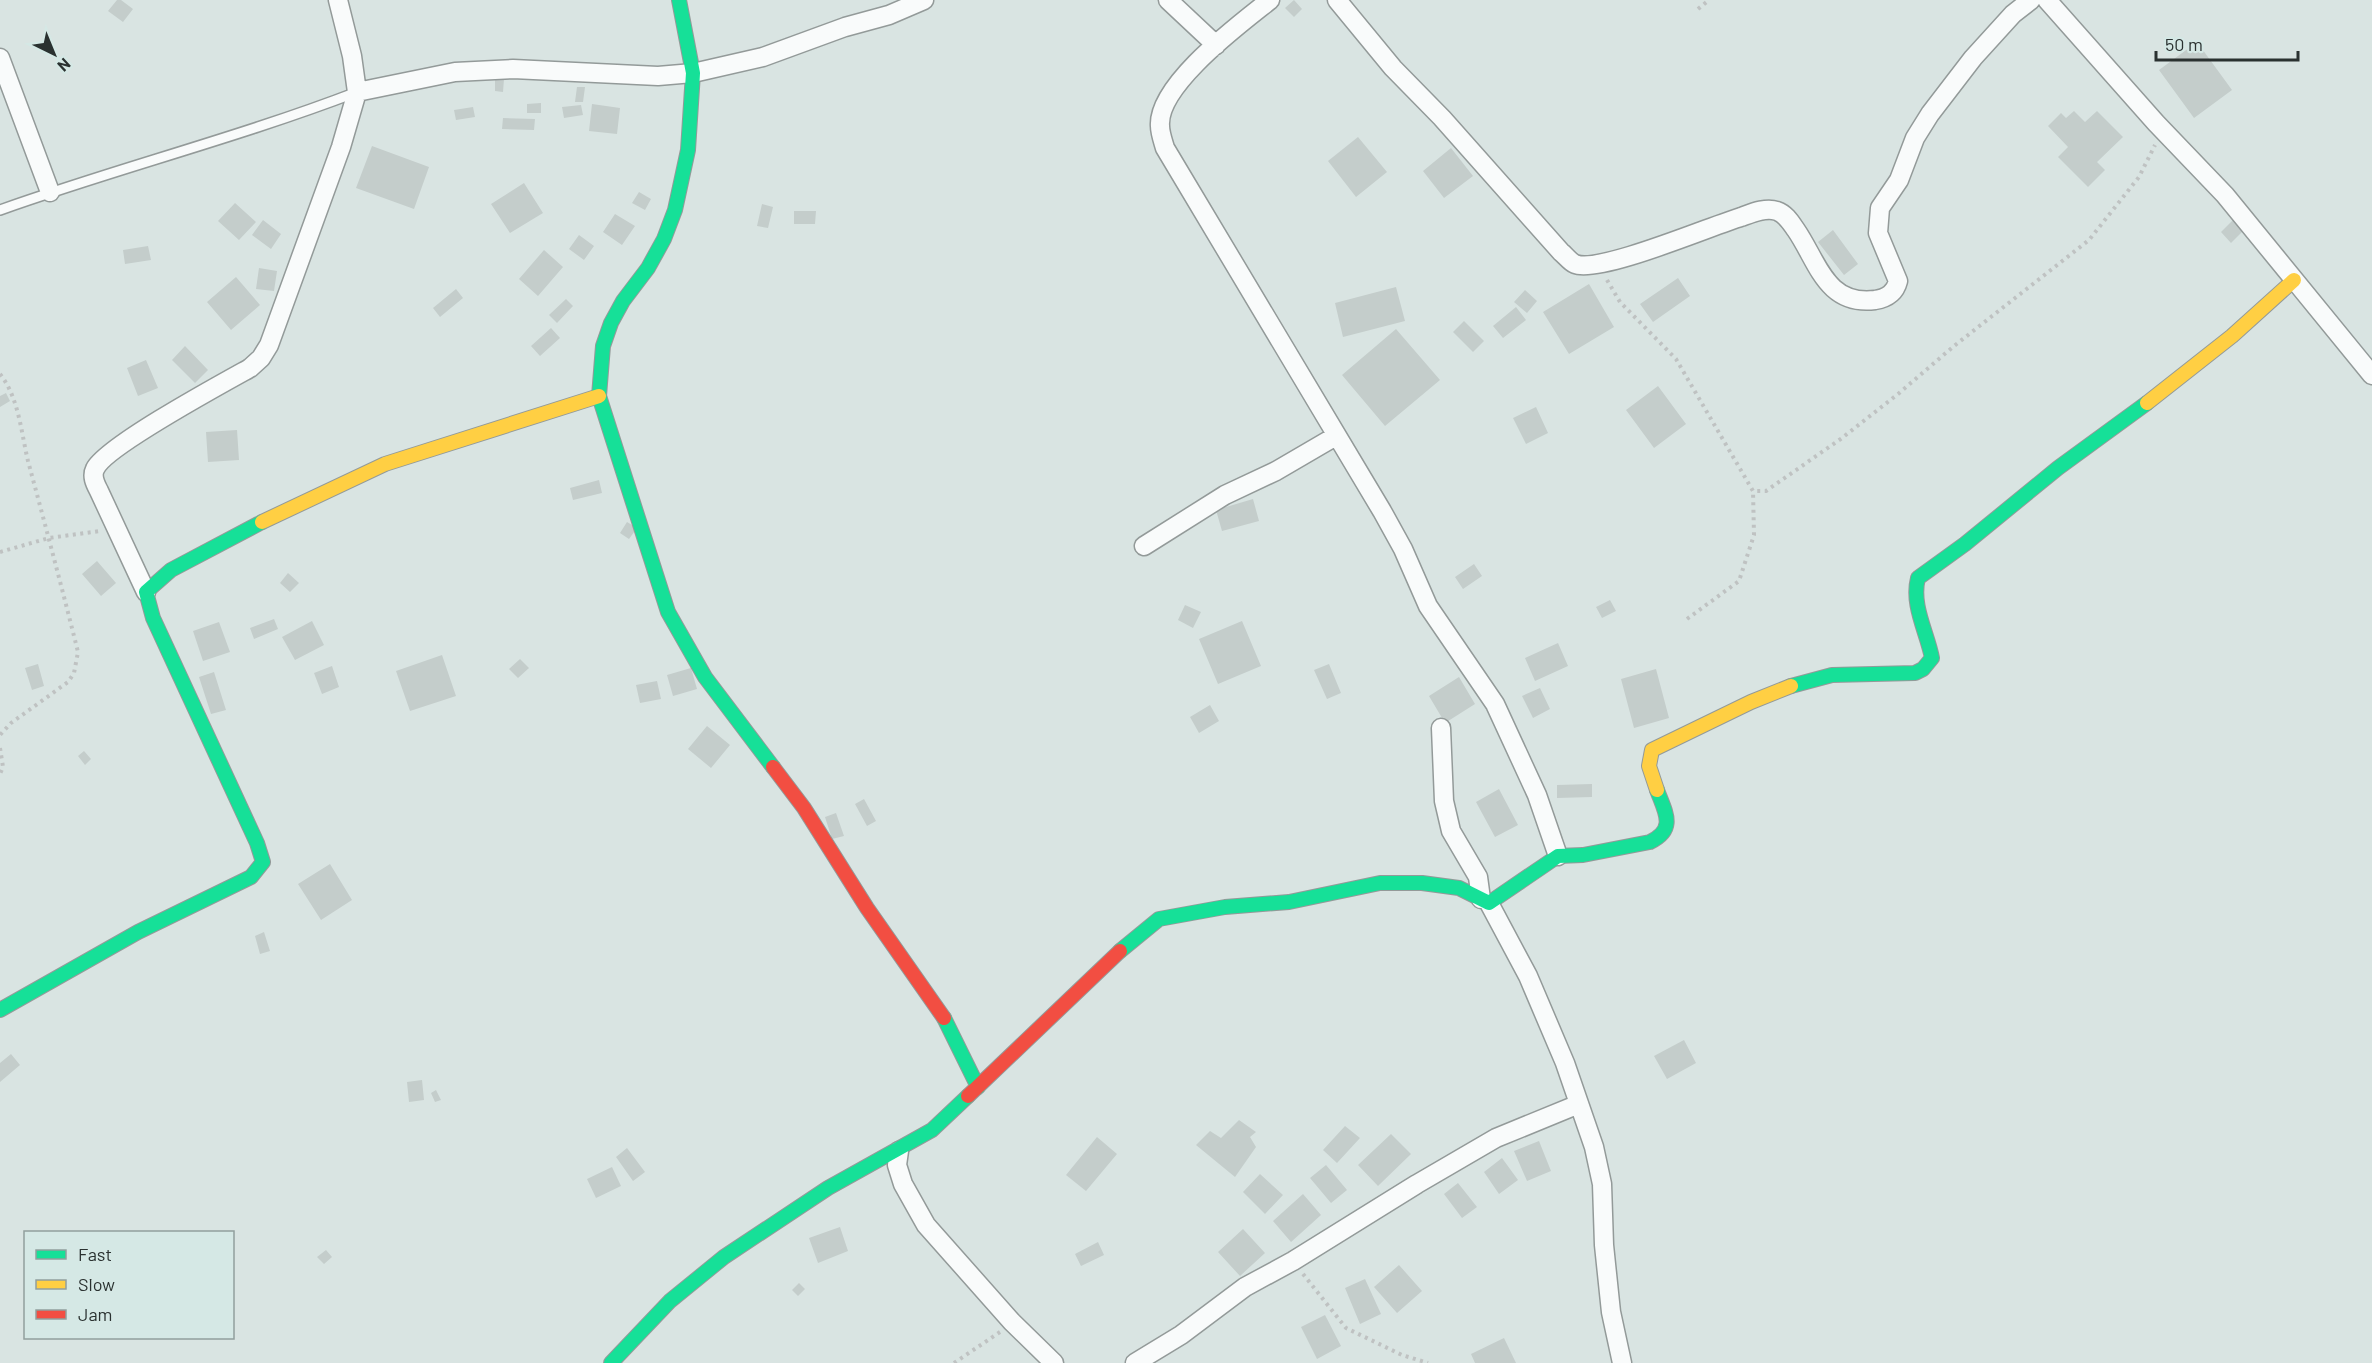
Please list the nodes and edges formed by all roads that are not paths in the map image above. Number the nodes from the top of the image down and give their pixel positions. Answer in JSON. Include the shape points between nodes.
{"nodes":[{"id":1,"x":338,"y":0,"type":"edge"},
{"id":2,"x":679,"y":0,"type":"edge"},
{"id":3,"x":924,"y":0,"type":"edge"},
{"id":4,"x":1168,"y":0,"type":"edge"},
{"id":5,"x":1270,"y":0,"type":"edge"},
{"id":6,"x":1337,"y":0,"type":"edge"},
{"id":7,"x":2031,"y":0,"type":"edge"},
{"id":8,"x":2047,"y":0,"type":"edge"},
{"id":9,"x":1216,"y":45,"type":"junction"},
{"id":10,"x":0,"y":58,"type":"edge"},
{"id":11,"x":693,"y":73,"type":"junction"},
{"id":12,"x":357,"y":92,"type":"junction"},
{"id":13,"x":50,"y":192,"type":"junction"},
{"id":14,"x":0,"y":210,"type":"edge"},
{"id":15,"x":2294,"y":280,"type":"junction"},
{"id":16,"x":2372,"y":375,"type":"edge"},
{"id":17,"x":599,"y":396,"type":"junction"},
{"id":18,"x":1336,"y":436,"type":"junction"},
{"id":19,"x":1144,"y":546,"type":"dead end"},
{"id":20,"x":146,"y":592,"type":"junction"},
{"id":21,"x":1441,"y":728,"type":"dead end"},
{"id":22,"x":1558,"y":856,"type":"junction"},
{"id":23,"x":1485,"y":901,"type":"junction"},
{"id":24,"x":0,"y":1010,"type":"edge"},
{"id":25,"x":978,"y":1087,"type":"junction"},
{"id":26,"x":1579,"y":1104,"type":"junction"},
{"id":27,"x":899,"y":1150,"type":"junction"},
{"id":28,"x":611,"y":1363,"type":"edge"},
{"id":29,"x":1054,"y":1363,"type":"edge"},
{"id":30,"x":1135,"y":1363,"type":"edge"},
{"id":31,"x":1622,"y":1363,"type":"edge"}],
"edges":[{"from":1,"to":12,"type":"street"},
{"from":2,"to":11,"type":"street"},
{"from":3,"to":11,"type":"street","via":[[763,57]]},
{"from":4,"to":9,"type":"street"},
{"from":5,"to":9,"type":"street"},
{"from":6,"to":7,"type":"street","via":[[1393,68],[1575,264],[1597,266],[1717,224],[1763,210],[1776,210],[1787,217],[1834,291],[1846,298],[1874,300],[1889,296],[1896,289],[1898,281],[1878,233],[1880,208],[1899,180],[1915,138],[1973,58]]},
{"from":8,"to":15,"type":"street","via":[[2225,195]]},
{"from":9,"to":18,"type":"street","via":[[1167,98],[1159,124],[1165,148]]},
{"from":10,"to":13,"type":"street"},
{"from":11,"to":12,"type":"street","via":[[658,76],[513,69],[455,72]]},
{"from":11,"to":17,"type":"street","via":[[688,150],[675,210],[648,268],[611,323],[603,346]]},
{"from":12,"to":13,"type":"lane","via":[[294,116]]},
{"from":12,"to":20,"type":"street","via":[[275,332],[261,358],[122,444],[94,470],[115,530]]},
{"from":13,"to":14,"type":"lane"},
{"from":15,"to":16,"type":"street"},
{"from":15,"to":22,"type":"street","via":[[2232,336],[1918,578],[1916,597],[1932,658],[1923,669],[1915,673],[1808,680],[1662,744],[1652,750],[1649,766],[1668,821],[1660,837],[1583,855]]},
{"from":17,"to":20,"type":"street","via":[[384,464],[243,531],[171,570]]},
{"from":17,"to":25,"type":"street","via":[[668,612],[705,677],[804,808],[867,908],[941,1011]]},
{"from":18,"to":19,"type":"street","via":[[1225,495]]},
{"from":18,"to":22,"type":"street","via":[[1403,549],[1428,606],[1495,704],[1537,795]]},
{"from":20,"to":24,"type":"street","via":[[153,618],[263,862],[251,877],[138,932]]},
{"from":21,"to":23,"type":"street","via":[[1452,831],[1478,877]]},
{"from":22,"to":23,"type":"street"},
{"from":23,"to":25,"type":"street","via":[[1459,888],[1380,883],[1290,902],[1225,907],[1159,919],[1116,954]]},
{"from":23,"to":26,"type":"street","via":[[1528,975]]},
{"from":25,"to":27,"type":"street","via":[[932,1130]]},
{"from":26,"to":30,"type":"street","via":[[1496,1138],[1417,1184],[1245,1287],[1181,1335]]},
{"from":26,"to":31,"type":"street","via":[[1602,1184],[1611,1312]]},
{"from":27,"to":28,"type":"street","via":[[826,1190],[692,1281]]},
{"from":27,"to":29,"type":"street","via":[[897,1165],[903,1184],[926,1225]]}]}
